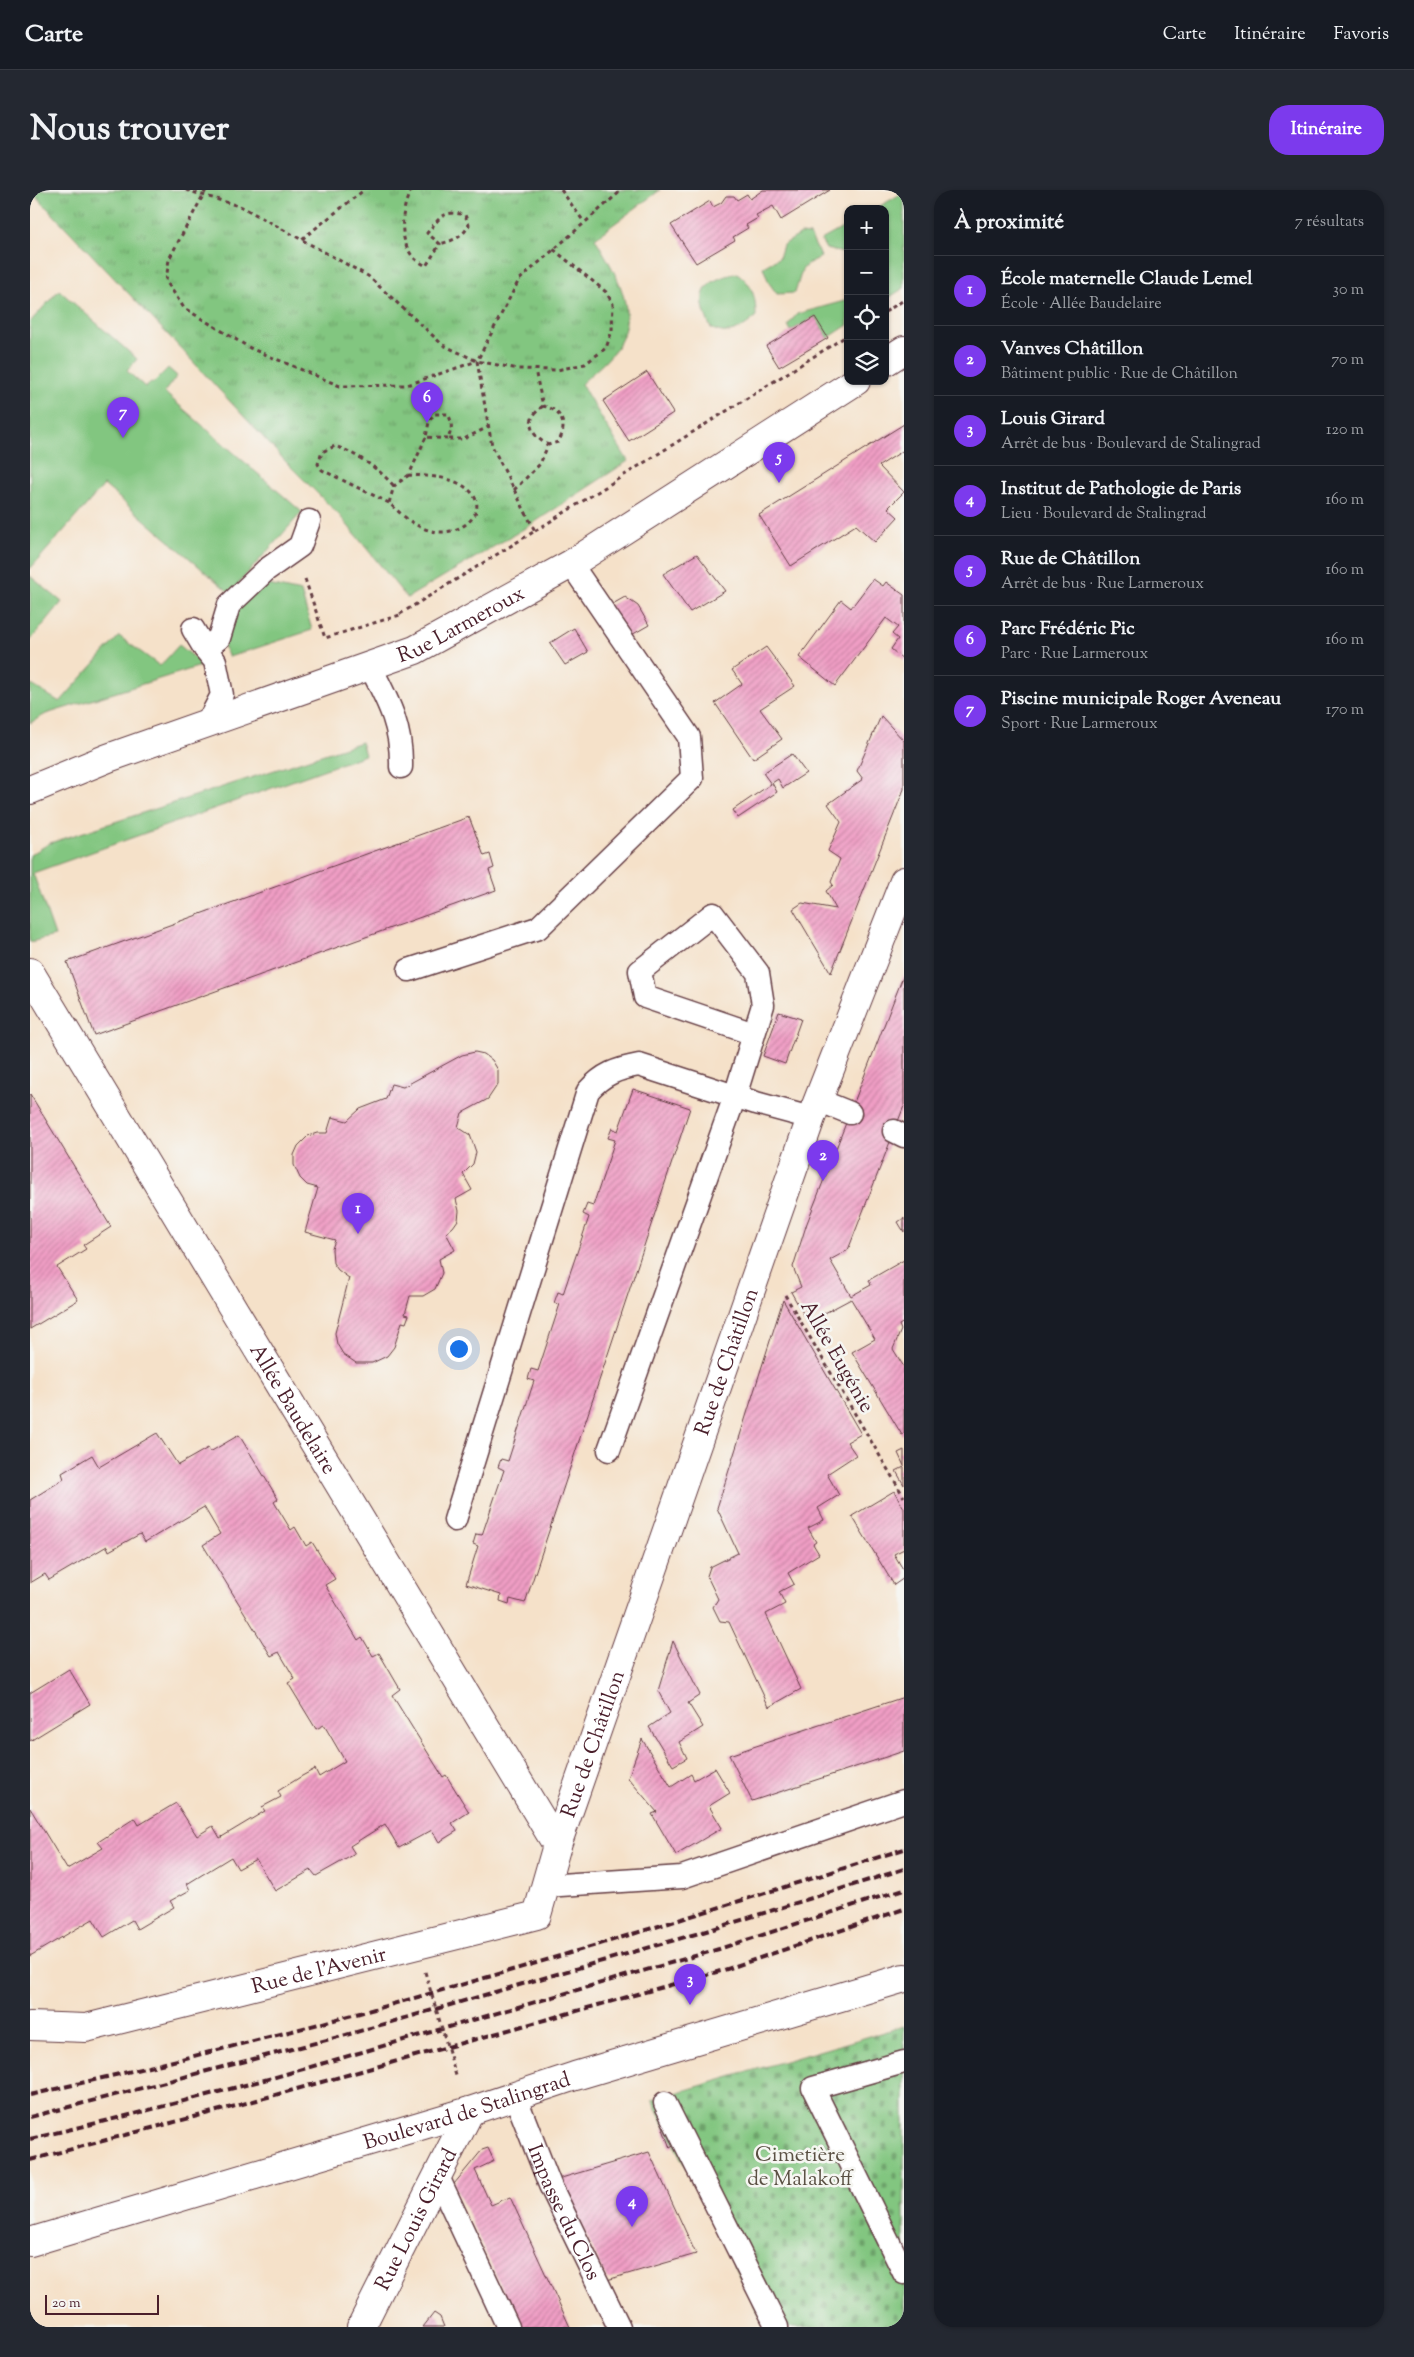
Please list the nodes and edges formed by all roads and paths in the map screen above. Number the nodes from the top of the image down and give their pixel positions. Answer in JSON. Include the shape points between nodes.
{"nodes":[{"id":1,"x":186,"y":190,"type":"edge"},
{"id":2,"x":206,"y":190,"type":"edge"},
{"id":3,"x":364,"y":190,"type":"edge"},
{"id":4,"x":411,"y":190,"type":"edge"},
{"id":5,"x":562,"y":190,"type":"edge"},
{"id":6,"x":622,"y":190,"type":"edge"},
{"id":7,"x":204,"y":195,"type":"junction"},
{"id":8,"x":584,"y":222,"type":"junction"},
{"id":9,"x":302,"y":239,"type":"junction"},
{"id":10,"x":440,"y":244,"type":"junction"},
{"id":11,"x":553,"y":249,"type":"junction"},
{"id":12,"x":904,"y":300,"type":"edge"},
{"id":13,"x":889,"y":309,"type":"edge"},
{"id":14,"x":844,"y":338,"type":"edge"},
{"id":15,"x":904,"y":350,"type":"edge"},
{"id":16,"x":889,"y":359,"type":"edge"},
{"id":17,"x":477,"y":361,"type":"junction"},
{"id":18,"x":536,"y":370,"type":"junction"},
{"id":19,"x":850,"y":385,"type":"edge"},
{"id":20,"x":543,"y":406,"type":"junction"},
{"id":21,"x":488,"y":427,"type":"junction"},
{"id":22,"x":426,"y":437,"type":"junction"},
{"id":23,"x":448,"y":439,"type":"junction"},
{"id":24,"x":548,"y":445,"type":"junction"},
{"id":25,"x":409,"y":475,"type":"junction"},
{"id":26,"x":394,"y":486,"type":"junction"},
{"id":27,"x":514,"y":490,"type":"junction"},
{"id":28,"x":389,"y":503,"type":"junction"},
{"id":29,"x":309,"y":521,"type":"dead end"},
{"id":30,"x":536,"y":531,"type":"junction"},
{"id":31,"x":571,"y":564,"type":"junction"},
{"id":32,"x":308,"y":582,"type":"dead end"},
{"id":33,"x":400,"y":614,"type":"junction"},
{"id":34,"x":193,"y":628,"type":"dead end"},
{"id":35,"x":204,"y":649,"type":"junction"},
{"id":36,"x":415,"y":650,"type":"junction"},
{"id":37,"x":370,"y":666,"type":"junction"},
{"id":38,"x":207,"y":724,"type":"junction"},
{"id":39,"x":401,"y":767,"type":"dead end"},
{"id":40,"x":30,"y":790,"type":"edge"},
{"id":41,"x":904,"y":881,"type":"edge"},
{"id":42,"x":409,"y":970,"type":"dead end"},
{"id":43,"x":30,"y":972,"type":"edge"},
{"id":44,"x":754,"y":1034,"type":"junction"},
{"id":45,"x":736,"y":1096,"type":"junction"},
{"id":46,"x":814,"y":1109,"type":"junction"},
{"id":47,"x":850,"y":1113,"type":"dead end"},
{"id":48,"x":762,"y":1256,"type":"junction"},
{"id":49,"x":609,"y":1450,"type":"dead end"},
{"id":50,"x":904,"y":1498,"type":"edge"},
{"id":51,"x":455,"y":1520,"type":"dead end"},
{"id":52,"x":904,"y":1801,"type":"edge"},
{"id":53,"x":557,"y":1845,"type":"junction"},
{"id":54,"x":545,"y":1886,"type":"junction"},
{"id":55,"x":425,"y":1972,"type":"dead end"},
{"id":56,"x":904,"y":1978,"type":"edge"},
{"id":57,"x":30,"y":2026,"type":"edge"},
{"id":58,"x":904,"y":2062,"type":"edge"},
{"id":59,"x":457,"y":2080,"type":"dead end"},
{"id":60,"x":515,"y":2096,"type":"junction"},
{"id":61,"x":665,"y":2103,"type":"dead end"},
{"id":62,"x":470,"y":2111,"type":"junction"},
{"id":63,"x":438,"y":2177,"type":"junction"},
{"id":64,"x":30,"y":2242,"type":"edge"},
{"id":65,"x":904,"y":2273,"type":"edge"},
{"id":66,"x":361,"y":2327,"type":"edge"},
{"id":67,"x":508,"y":2327,"type":"edge"},
{"id":68,"x":619,"y":2327,"type":"edge"},
{"id":69,"x":778,"y":2327,"type":"edge"}],
"edges":[{"from":1,"to":7,"type":"path"},
{"from":2,"to":7,"type":"path"},
{"from":3,"to":9,"type":"path"},
{"from":4,"to":10,"type":"path","via":[[402,222],[413,258],[426,266]]},
{"from":5,"to":8,"type":"path"},
{"from":6,"to":8,"type":"path"},
{"from":7,"to":9,"type":"path","via":[[242,207]]},
{"from":7,"to":17,"type":"path","via":[[169,259],[166,281],[184,308],[250,348],[340,386],[407,385]]},
{"from":8,"to":11,"type":"path"},
{"from":9,"to":17,"type":"path","via":[[368,276],[443,345]]},
{"from":10,"to":10,"type":"path","via":[[464,233],[469,225],[465,215],[453,212],[444,215],[427,233]]},
{"from":11,"to":17,"type":"path","via":[[519,280]]},
{"from":11,"to":18,"type":"path","via":[[606,292],[613,304],[612,331],[606,348],[586,364],[557,370]]},
{"from":12,"to":13,"type":"path"},
{"from":14,"to":30,"type":"path"},
{"from":15,"to":16,"type":"street"},
{"from":17,"to":18,"type":"path"},
{"from":17,"to":21,"type":"path"},
{"from":18,"to":20,"type":"path"},
{"from":19,"to":31,"type":"street","name":"Rue Larmeroux"},
{"from":20,"to":24,"type":"path","via":[[531,420],[531,430],[537,439]]},
{"from":20,"to":24,"type":"path","via":[[557,413],[564,427],[558,442]]},
{"from":21,"to":23,"type":"path","via":[[464,439]]},
{"from":21,"to":27,"type":"path","via":[[492,446]]},
{"from":22,"to":23,"type":"path"},
{"from":22,"to":23,"type":"path","via":[[431,416],[440,413],[448,414],[451,420]]},
{"from":22,"to":25,"type":"path"},
{"from":24,"to":27,"type":"path","via":[[540,464]]},
{"from":25,"to":26,"type":"path"},
{"from":25,"to":28,"type":"path","via":[[448,480],[468,489],[476,504],[472,519],[458,530],[435,531],[417,525]]},
{"from":26,"to":28,"type":"path"},
{"from":26,"to":28,"type":"path","via":[[382,473],[342,449],[334,446],[322,452],[318,464],[322,470]]},
{"from":27,"to":30,"type":"path"},
{"from":29,"to":35,"type":"lane","via":[[300,546],[266,570],[229,605],[219,638]]},
{"from":30,"to":33,"type":"path"},
{"from":31,"to":36,"type":"street","name":"Rue Larmeroux"},
{"from":31,"to":42,"type":"lane","via":[[689,737],[692,778],[538,928]]},
{"from":32,"to":33,"type":"path","via":[[325,638]]},
{"from":33,"to":36,"type":"path"},
{"from":34,"to":35,"type":"lane"},
{"from":35,"to":38,"type":"lane","via":[[215,661],[222,695]]},
{"from":36,"to":37,"type":"street","name":"Rue Larmeroux"},
{"from":37,"to":38,"type":"street","name":"Rue Larmeroux"},
{"from":37,"to":39,"type":"lane","via":[[393,711],[402,744]]},
{"from":38,"to":40,"type":"street","name":"Rue Larmeroux","via":[[108,758]]},
{"from":41,"to":46,"type":"street","name":"Rue de Châtillon"},
{"from":43,"to":53,"type":"street","name":"Allée Baudelaire"},
{"from":44,"to":44,"type":"lane","via":[[646,997],[640,971],[713,914],[758,973],[763,1005]]},
{"from":44,"to":45,"type":"lane"},
{"from":45,"to":46,"type":"lane"},
{"from":45,"to":49,"type":"lane"},
{"from":45,"to":51,"type":"lane","via":[[639,1065],[601,1077],[588,1090]]},
{"from":46,"to":47,"type":"lane"},
{"from":46,"to":48,"type":"street","name":"Rue de Châtillon"},
{"from":48,"to":50,"type":"path","name":"Allée Eugénie"},
{"from":48,"to":53,"type":"street","name":"Rue de Châtillon"},
{"from":52,"to":54,"type":"lane","via":[[682,1878]]},
{"from":53,"to":54,"type":"street","name":"Rue de l'Avenir"},
{"from":54,"to":57,"type":"street","name":"Rue de l'Avenir","via":[[537,1915],[522,1920],[86,2028]]},
{"from":55,"to":59,"type":"path","bridge":true},
{"from":56,"to":60,"type":"street","name":"Boulevard de Stalingrad"},
{"from":58,"to":65,"type":"lane","via":[[813,2088]]},
{"from":60,"to":62,"type":"street","name":"Boulevard de Stalingrad"},
{"from":60,"to":68,"type":"lane","name":"Impasse du Clos","via":[[550,2185]]},
{"from":61,"to":69,"type":"lane"},
{"from":62,"to":63,"type":"street","name":"Rue Louis Girard"},
{"from":62,"to":64,"type":"street","name":"Boulevard de Stalingrad"},
{"from":63,"to":66,"type":"street","name":"Rue Louis Girard"},
{"from":63,"to":67,"type":"lane"}]}
